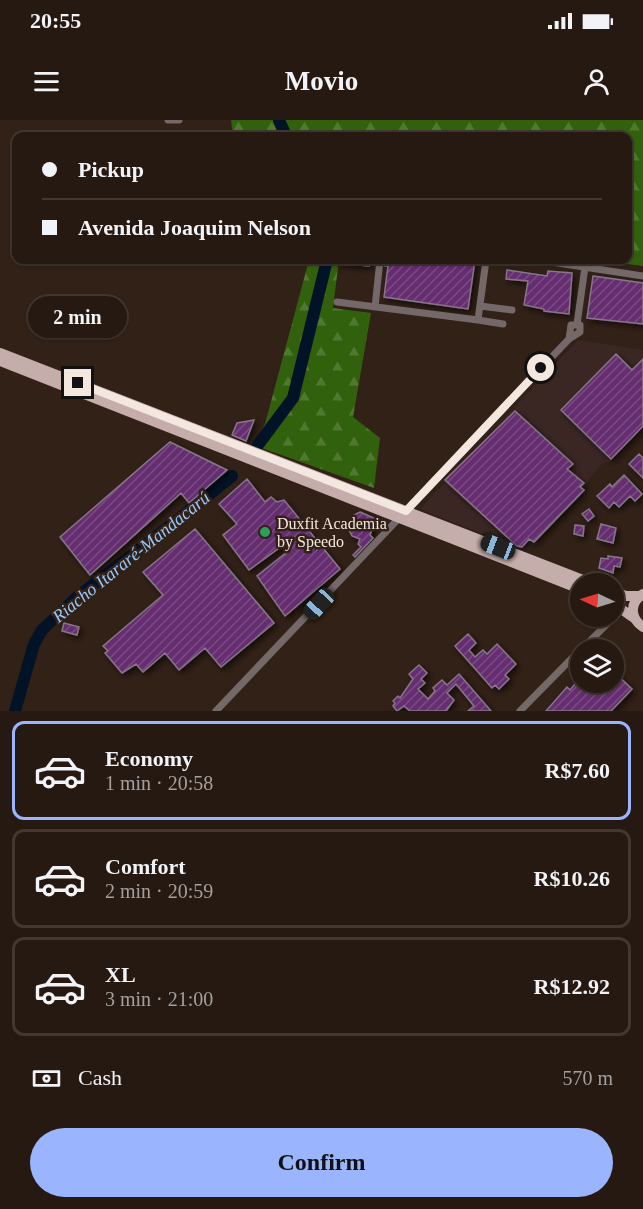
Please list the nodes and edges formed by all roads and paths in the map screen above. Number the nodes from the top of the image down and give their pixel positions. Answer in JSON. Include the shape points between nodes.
{"nodes":[{"id":1,"x":168,"y":120,"type":"edge"},
{"id":2,"x":179,"y":120,"type":"edge"},
{"id":3,"x":173,"y":121,"type":"edge"},
{"id":4,"x":380,"y":264,"type":"edge"},
{"id":5,"x":485,"y":264,"type":"edge"},
{"id":6,"x":565,"y":264,"type":"edge"},
{"id":7,"x":585,"y":267,"type":"junction"},
{"id":8,"x":643,"y":276,"type":"edge"},
{"id":9,"x":337,"y":302,"type":"dead end"},
{"id":10,"x":480,"y":306,"type":"junction"},
{"id":11,"x":375,"y":307,"type":"junction"},
{"id":12,"x":512,"y":310,"type":"dead end"},
{"id":13,"x":478,"y":320,"type":"junction"},
{"id":14,"x":503,"y":324,"type":"dead end"},
{"id":15,"x":0,"y":353,"type":"edge"},
{"id":16,"x":0,"y":361,"type":"edge"},
{"id":17,"x":201,"y":436,"type":"junction"},
{"id":18,"x":403,"y":515,"type":"junction"},
{"id":19,"x":570,"y":576,"type":"edge"},
{"id":20,"x":570,"y":585,"type":"edge"},
{"id":21,"x":624,"y":595,"type":"edge"},
{"id":22,"x":642,"y":595,"type":"edge"},
{"id":23,"x":624,"y":612,"type":"edge"},
{"id":24,"x":638,"y":622,"type":"edge"},
{"id":25,"x":601,"y":627,"type":"edge"},
{"id":26,"x":643,"y":636,"type":"edge"},
{"id":27,"x":590,"y":639,"type":"edge"},
{"id":28,"x":570,"y":661,"type":"edge"},
{"id":29,"x":216,"y":711,"type":"edge"},
{"id":30,"x":520,"y":711,"type":"edge"}],
"edges":[{"from":1,"to":3,"type":"street"},
{"from":2,"to":3,"type":"street"},
{"from":4,"to":11,"type":"street"},
{"from":5,"to":10,"type":"street"},
{"from":6,"to":7,"type":"street"},
{"from":7,"to":8,"type":"street"},
{"from":7,"to":18,"type":"street","via":[[577,324],[581,326],[580,332],[569,339]]},
{"from":9,"to":11,"type":"street"},
{"from":10,"to":12,"type":"street"},
{"from":10,"to":13,"type":"street"},
{"from":11,"to":13,"type":"street"},
{"from":13,"to":14,"type":"street"},
{"from":15,"to":17,"type":"main road"},
{"from":16,"to":17,"type":"main road"},
{"from":17,"to":18,"type":"main road"},
{"from":18,"to":19,"type":"main road"},
{"from":18,"to":20,"type":"main road"},
{"from":18,"to":29,"type":"street"},
{"from":21,"to":22,"type":"main road"},
{"from":22,"to":24,"type":"main road","via":[[633,606]]},
{"from":23,"to":24,"type":"main road"},
{"from":24,"to":26,"type":"main road"},
{"from":25,"to":27,"type":"street"},
{"from":28,"to":30,"type":"street"}]}
